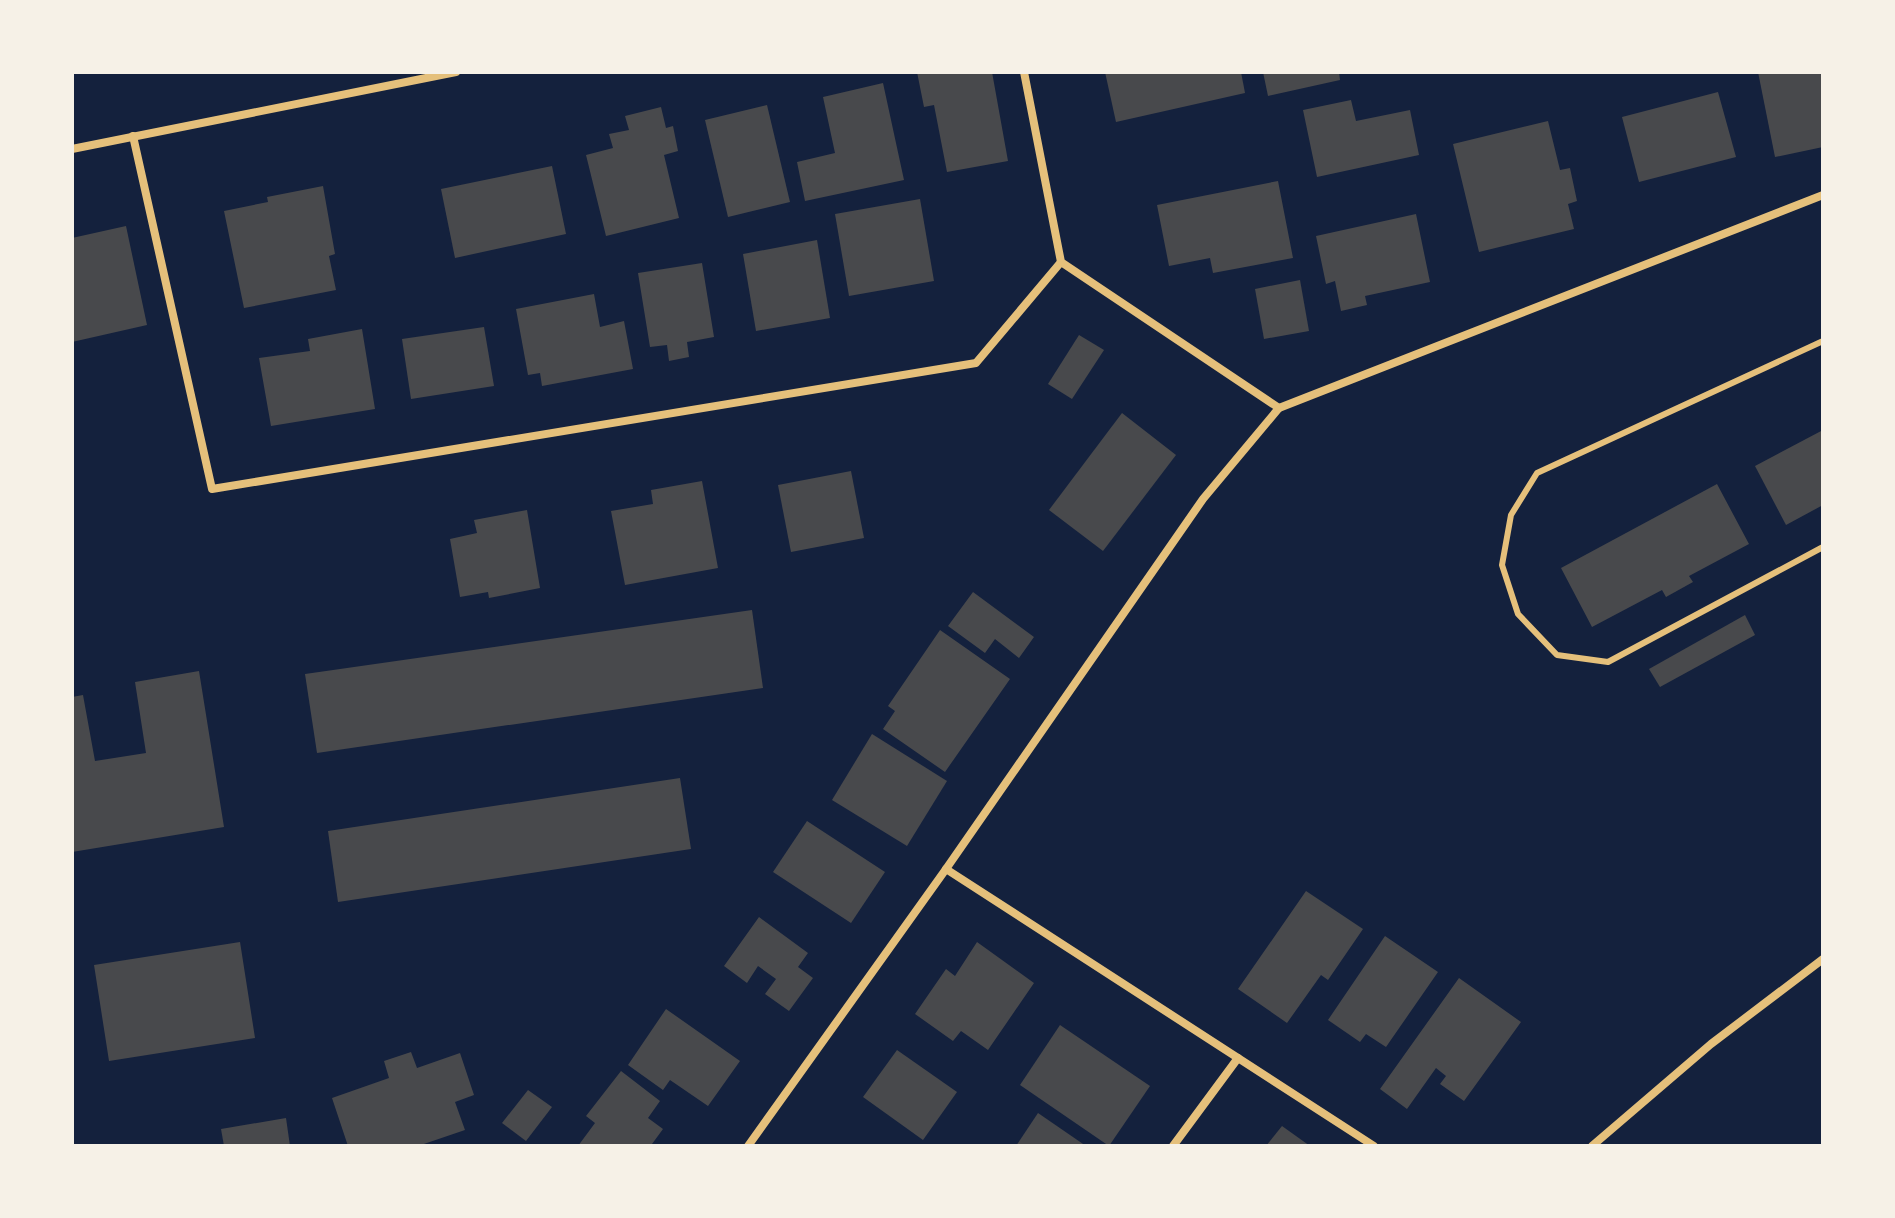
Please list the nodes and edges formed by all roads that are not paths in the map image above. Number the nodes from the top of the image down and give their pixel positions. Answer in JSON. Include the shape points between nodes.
{"nodes":[{"id":1,"x":456,"y":72,"type":"edge"},
{"id":2,"x":1024,"y":72,"type":"edge"},
{"id":3,"x":133,"y":136,"type":"junction"},
{"id":4,"x":72,"y":149,"type":"edge"},
{"id":5,"x":1823,"y":195,"type":"edge"},
{"id":6,"x":1061,"y":262,"type":"junction"},
{"id":7,"x":1823,"y":341,"type":"edge"},
{"id":8,"x":1279,"y":408,"type":"junction"},
{"id":9,"x":1823,"y":547,"type":"edge"},
{"id":10,"x":946,"y":869,"type":"junction"},
{"id":11,"x":1823,"y":959,"type":"edge"},
{"id":12,"x":1238,"y":1058,"type":"junction"},
{"id":13,"x":748,"y":1146,"type":"edge"},
{"id":14,"x":1173,"y":1146,"type":"edge"},
{"id":15,"x":1374,"y":1146,"type":"edge"},
{"id":16,"x":1592,"y":1146,"type":"edge"}],
"edges":[{"from":1,"to":3,"type":"street"},
{"from":2,"to":6,"type":"street"},
{"from":3,"to":4,"type":"street"},
{"from":3,"to":6,"type":"street","via":[[212,489],[976,363]]},
{"from":5,"to":8,"type":"street"},
{"from":6,"to":8,"type":"street"},
{"from":7,"to":9,"type":"lane","via":[[1537,473],[1511,515],[1502,565],[1518,614],[1557,655],[1608,662]]},
{"from":8,"to":10,"type":"street","via":[[1203,499]]},
{"from":10,"to":12,"type":"street"},
{"from":10,"to":13,"type":"street"},
{"from":11,"to":16,"type":"street","via":[[1711,1044]]},
{"from":12,"to":14,"type":"street"},
{"from":12,"to":15,"type":"street"}]}
